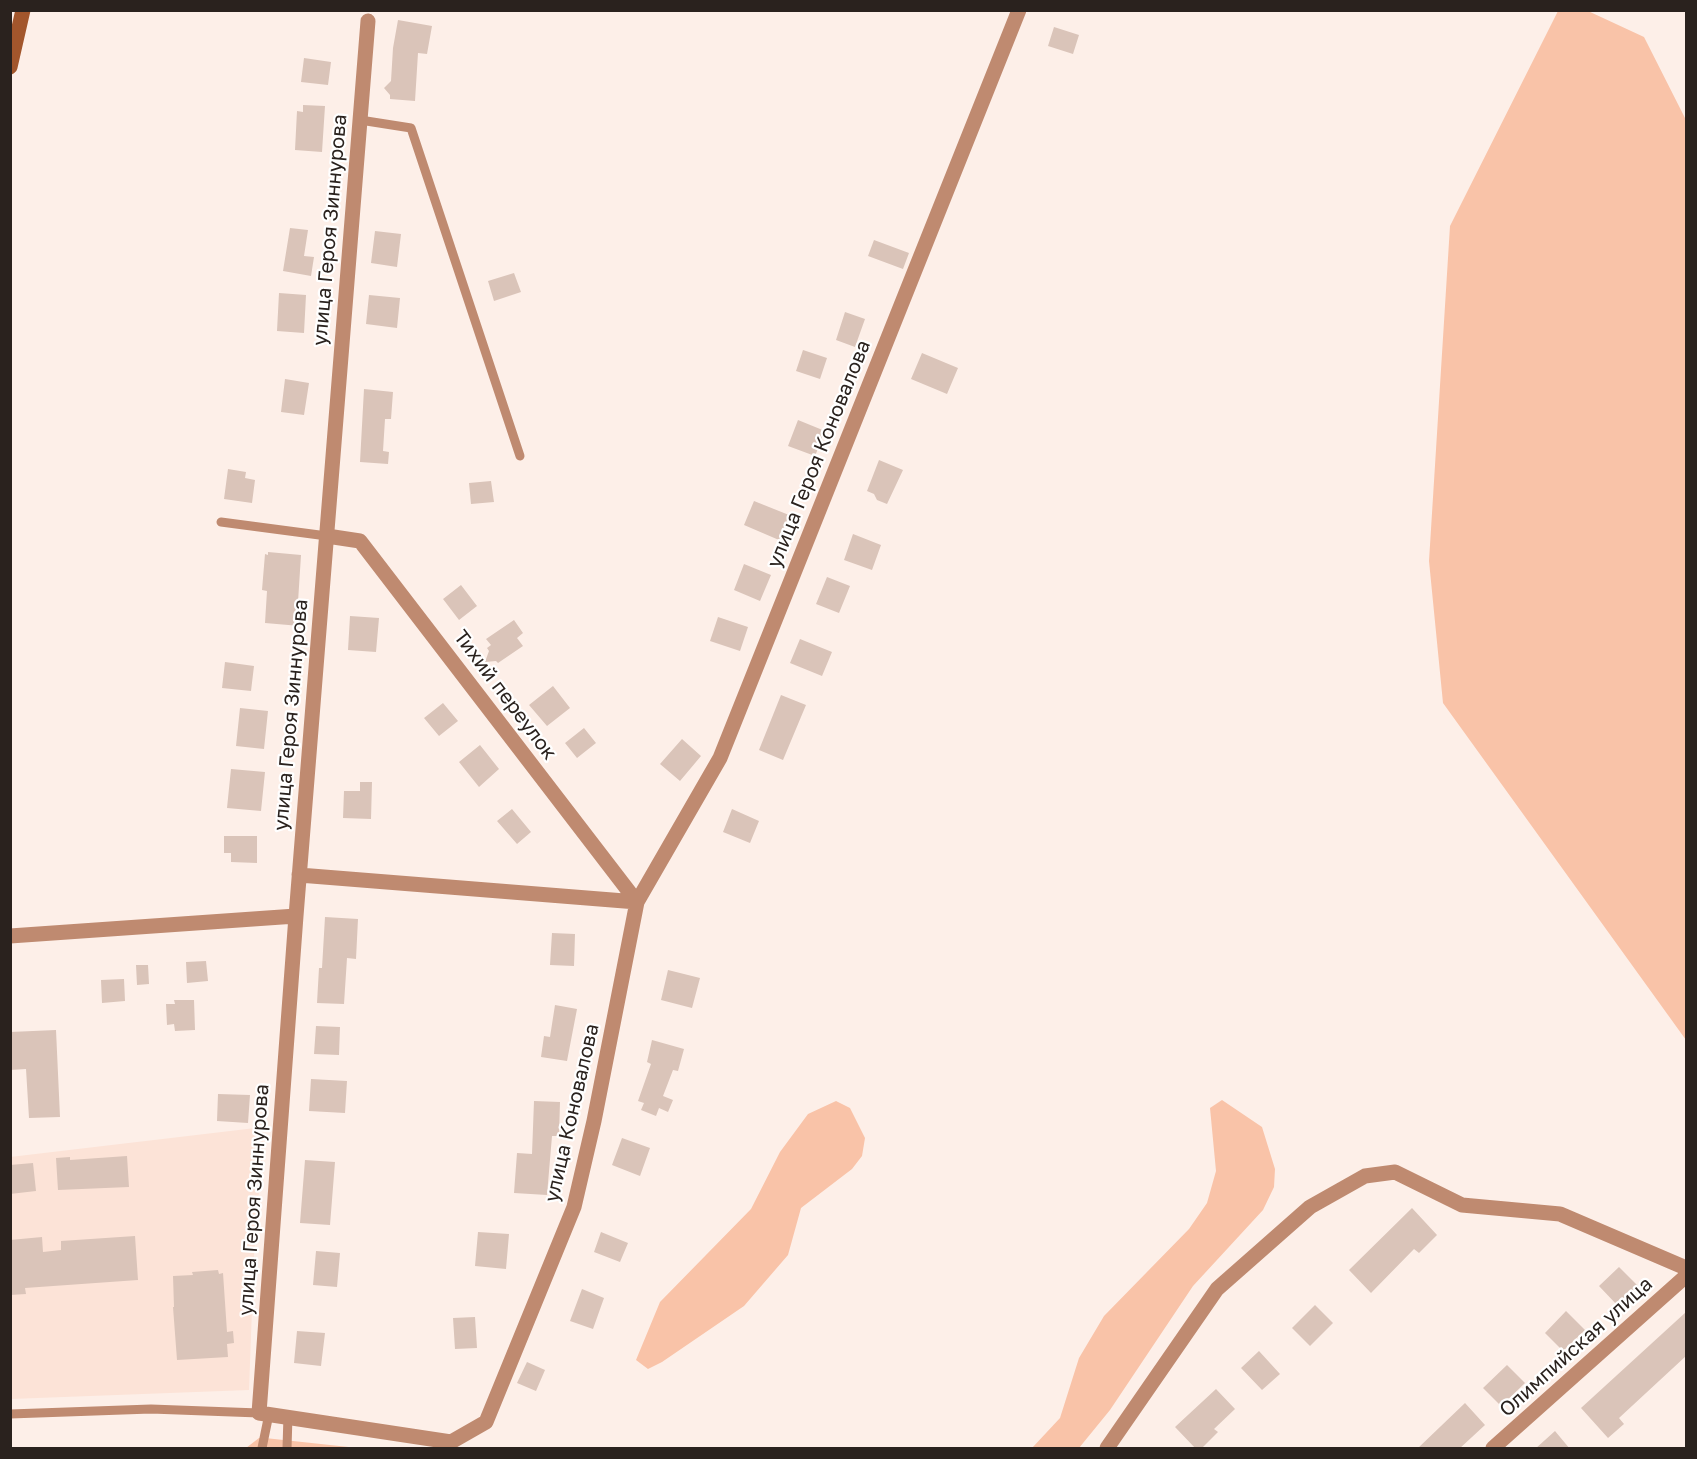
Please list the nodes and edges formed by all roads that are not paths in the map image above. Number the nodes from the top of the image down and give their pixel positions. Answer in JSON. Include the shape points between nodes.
{"nodes":[{"id":1,"x":23,"y":10,"type":"edge"},
{"id":2,"x":1019,"y":10,"type":"edge"},
{"id":3,"x":368,"y":21,"type":"dead end"},
{"id":4,"x":10,"y":67,"type":"edge"},
{"id":5,"x":360,"y":120,"type":"junction"},
{"id":6,"x":520,"y":456,"type":"dead end"},
{"id":7,"x":221,"y":522,"type":"dead end"},
{"id":8,"x":327,"y":536,"type":"junction"},
{"id":9,"x":299,"y":875,"type":"junction"},
{"id":10,"x":637,"y":902,"type":"junction"},
{"id":11,"x":296,"y":916,"type":"junction"},
{"id":12,"x":10,"y":936,"type":"edge"},
{"id":13,"x":1686,"y":1268,"type":"edge"},
{"id":14,"x":1686,"y":1276,"type":"edge"},
{"id":15,"x":264,"y":1413,"type":"junction"},
{"id":16,"x":10,"y":1414,"type":"edge"},
{"id":17,"x":288,"y":1416,"type":"junction"},
{"id":18,"x":262,"y":1449,"type":"edge"},
{"id":19,"x":287,"y":1449,"type":"edge"},
{"id":20,"x":1107,"y":1449,"type":"edge"},
{"id":21,"x":1492,"y":1449,"type":"edge"}],
"edges":[{"from":1,"to":4,"type":"street"},
{"from":2,"to":10,"type":"street","name":"улица Героя Коновалова","via":[[720,758]]},
{"from":3,"to":5,"type":"street","name":"улица Героя Зиннурова"},
{"from":5,"to":6,"type":"lane","via":[[411,128]]},
{"from":5,"to":8,"type":"street","name":"улица Героя Зиннурова"},
{"from":7,"to":8,"type":"lane"},
{"from":8,"to":9,"type":"street","name":"улица Героя Зиннурова"},
{"from":8,"to":10,"type":"street","name":"Тихий переулок","via":[[360,541]]},
{"from":9,"to":10,"type":"street"},
{"from":9,"to":11,"type":"street","name":"улица Героя Зиннурова"},
{"from":10,"to":17,"type":"street","name":"улица Коновалова","via":[[574,1208],[486,1422],[451,1442]]},
{"from":11,"to":12,"type":"street"},
{"from":11,"to":15,"type":"street","name":"улица Героя Зиннурова"},
{"from":13,"to":20,"type":"street","via":[[1560,1214],[1462,1204],[1395,1172],[1365,1176],[1310,1207],[1217,1289]]},
{"from":14,"to":21,"type":"street","name":"Олимпийская улица"},
{"from":15,"to":16,"type":"lane","via":[[151,1409]]},
{"from":15,"to":17,"type":"street"},
{"from":15,"to":18,"type":"lane"},
{"from":17,"to":19,"type":"lane"}]}
